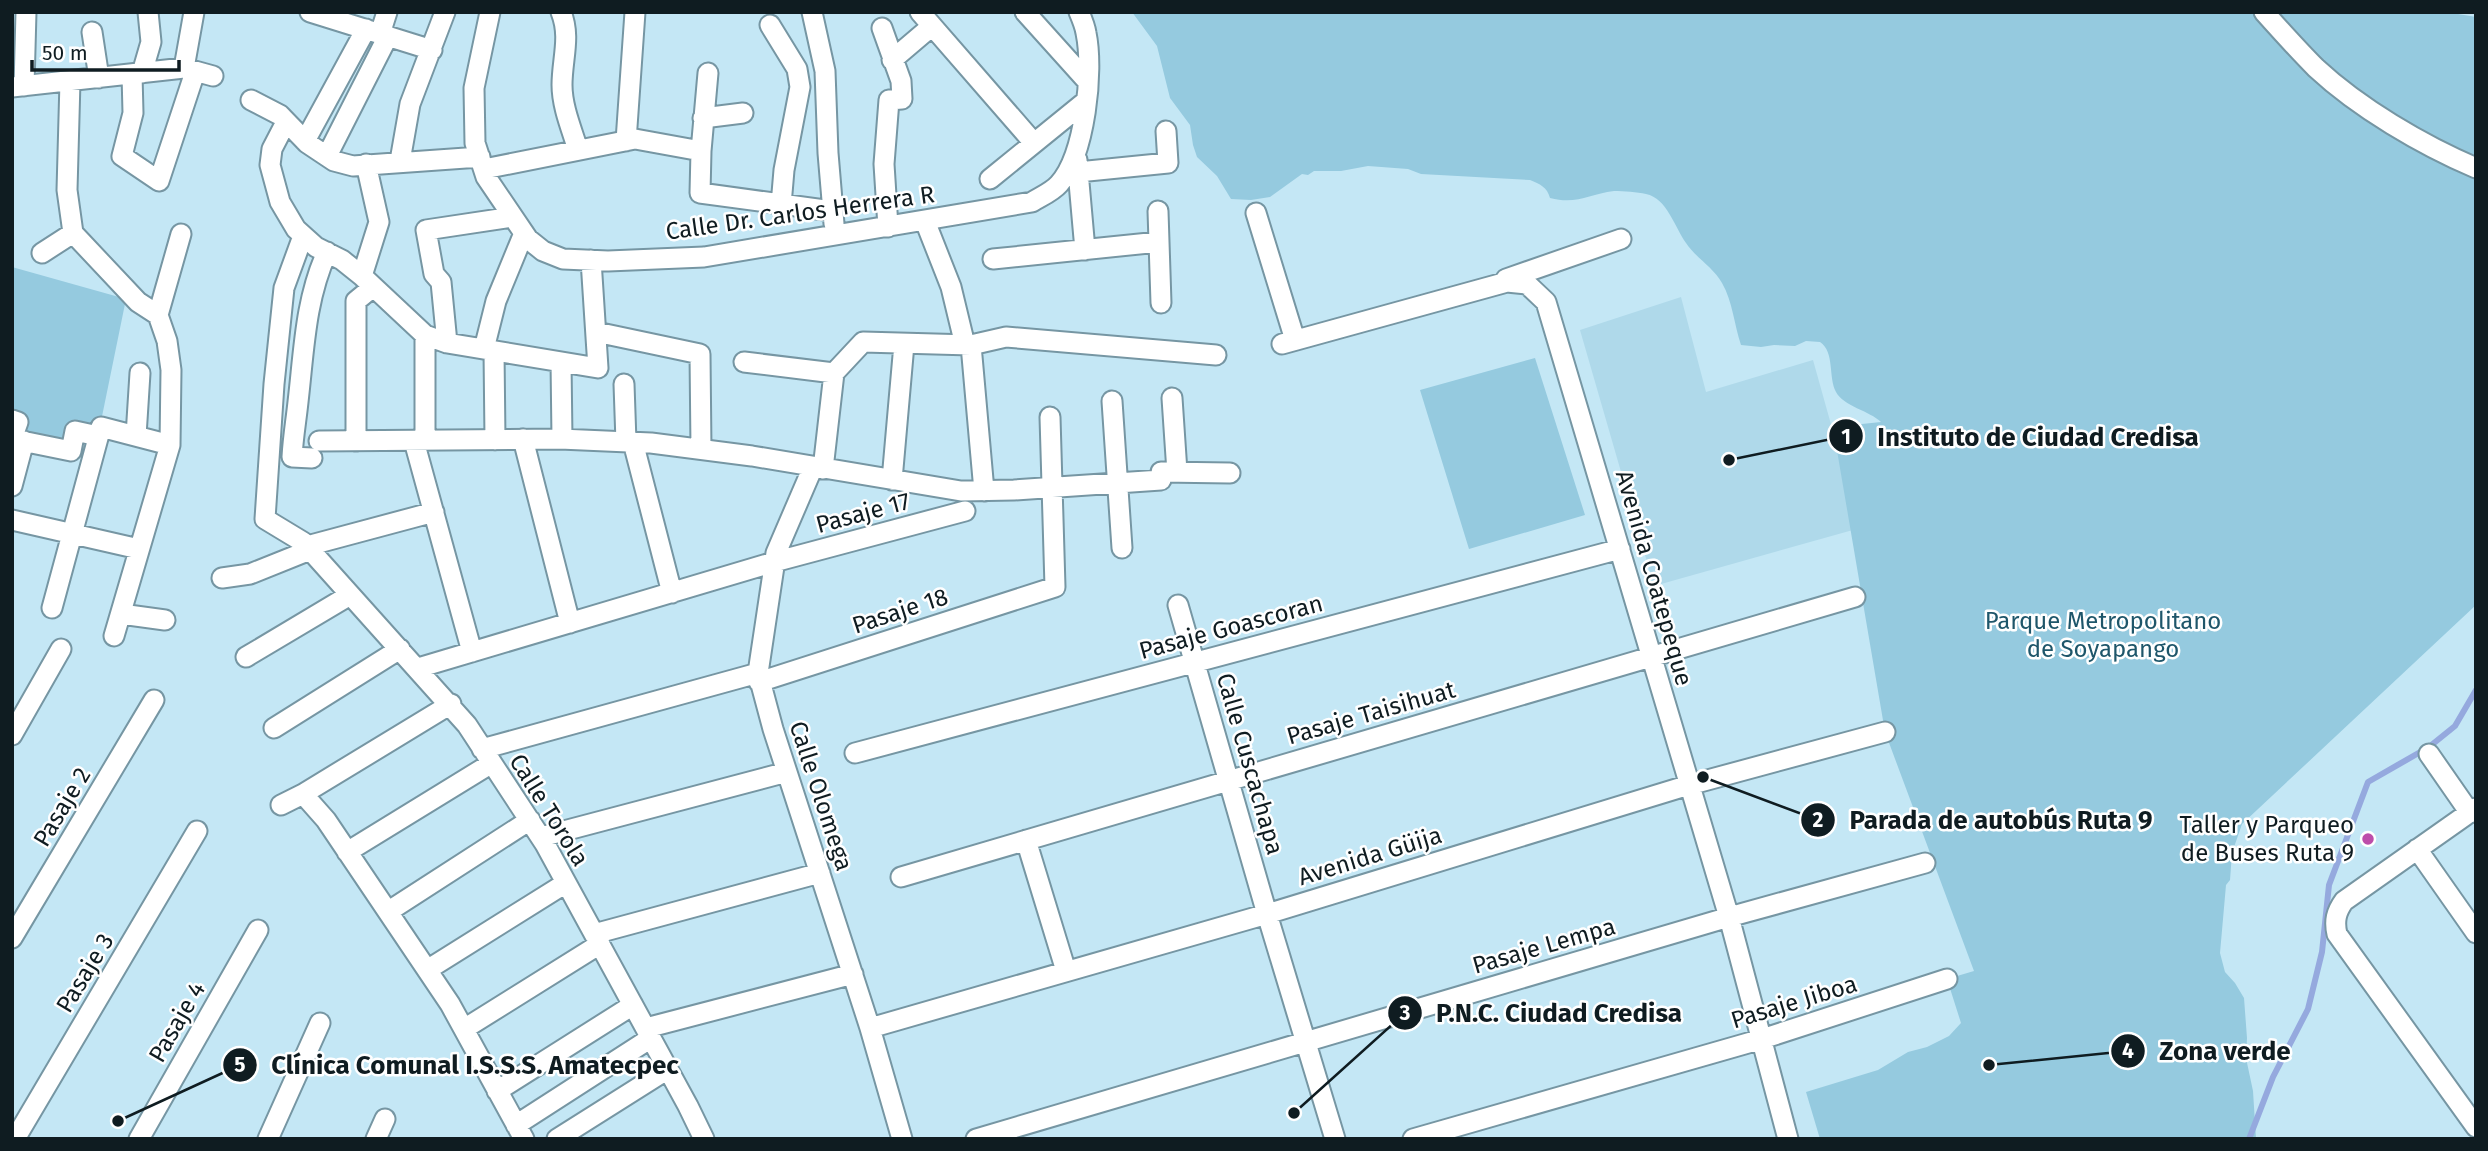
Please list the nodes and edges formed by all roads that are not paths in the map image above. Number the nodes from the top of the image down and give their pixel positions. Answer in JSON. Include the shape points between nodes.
{"nodes":[{"id":1,"x":26,"y":12,"type":"edge"},
{"id":2,"x":148,"y":12,"type":"edge"},
{"id":3,"x":194,"y":12,"type":"edge"},
{"id":4,"x":310,"y":12,"type":"edge"},
{"id":5,"x":387,"y":12,"type":"edge"},
{"id":6,"x":445,"y":12,"type":"edge"},
{"id":7,"x":490,"y":12,"type":"edge"},
{"id":8,"x":561,"y":12,"type":"edge"},
{"id":9,"x":635,"y":12,"type":"edge"},
{"id":10,"x":813,"y":12,"type":"edge"},
{"id":11,"x":1025,"y":12,"type":"edge"},
{"id":12,"x":1079,"y":12,"type":"edge"},
{"id":13,"x":2264,"y":12,"type":"edge"},
{"id":14,"x":926,"y":19,"type":"edge"},
{"id":15,"x":769,"y":25,"type":"dead end"},
{"id":16,"x":882,"y":28,"type":"dead end"},
{"id":17,"x":92,"y":32,"type":"dead end"},
{"id":18,"x":378,"y":33,"type":"junction"},
{"id":19,"x":432,"y":50,"type":"junction"},
{"id":20,"x":892,"y":60,"type":"junction"},
{"id":21,"x":197,"y":72,"type":"junction"},
{"id":22,"x":708,"y":73,"type":"dead end"},
{"id":23,"x":137,"y":74,"type":"junction"},
{"id":24,"x":99,"y":78,"type":"junction"},
{"id":25,"x":70,"y":81,"type":"junction"},
{"id":26,"x":18,"y":87,"type":"edge"},
{"id":27,"x":1087,"y":92,"type":"junction"},
{"id":28,"x":251,"y":100,"type":"dead end"},
{"id":29,"x":743,"y":113,"type":"dead end"},
{"id":30,"x":703,"y":118,"type":"junction"},
{"id":31,"x":286,"y":122,"type":"junction"},
{"id":32,"x":1166,"y":131,"type":"dead end"},
{"id":33,"x":305,"y":141,"type":"junction"},
{"id":34,"x":626,"y":141,"type":"junction"},
{"id":35,"x":1034,"y":143,"type":"junction"},
{"id":36,"x":578,"y":150,"type":"junction"},
{"id":37,"x":1076,"y":150,"type":"junction"},
{"id":38,"x":701,"y":151,"type":"junction"},
{"id":39,"x":327,"y":156,"type":"junction"},
{"id":40,"x":400,"y":161,"type":"junction"},
{"id":41,"x":482,"y":163,"type":"junction"},
{"id":42,"x":366,"y":164,"type":"junction"},
{"id":43,"x":2476,"y":168,"type":"edge"},
{"id":44,"x":1078,"y":172,"type":"junction"},
{"id":45,"x":990,"y":179,"type":"dead end"},
{"id":46,"x":781,"y":205,"type":"junction"},
{"id":47,"x":832,"y":211,"type":"junction"},
{"id":48,"x":1158,"y":211,"type":"dead end"},
{"id":49,"x":1256,"y":213,"type":"dead end"},
{"id":50,"x":925,"y":221,"type":"junction"},
{"id":51,"x":518,"y":225,"type":"junction"},
{"id":52,"x":888,"y":227,"type":"junction"},
{"id":53,"x":73,"y":233,"type":"junction"},
{"id":54,"x":181,"y":234,"type":"dead end"},
{"id":55,"x":303,"y":236,"type":"junction"},
{"id":56,"x":835,"y":236,"type":"junction"},
{"id":57,"x":1621,"y":239,"type":"dead end"},
{"id":58,"x":1159,"y":242,"type":"junction"},
{"id":59,"x":1085,"y":250,"type":"junction"},
{"id":60,"x":327,"y":252,"type":"junction"},
{"id":61,"x":42,"y":253,"type":"dead end"},
{"id":62,"x":993,"y":259,"type":"dead end"},
{"id":63,"x":591,"y":260,"type":"junction"},
{"id":64,"x":368,"y":281,"type":"junction"},
{"id":65,"x":1475,"y":289,"type":"junction"},
{"id":66,"x":1161,"y":303,"type":"dead end"},
{"id":67,"x":158,"y":315,"type":"junction"},
{"id":68,"x":596,"y":332,"type":"junction"},
{"id":69,"x":425,"y":335,"type":"junction"},
{"id":70,"x":447,"y":343,"type":"junction"},
{"id":71,"x":904,"y":344,"type":"junction"},
{"id":72,"x":968,"y":345,"type":"junction"},
{"id":73,"x":489,"y":350,"type":"junction"},
{"id":74,"x":1216,"y":355,"type":"dead end"},
{"id":75,"x":561,"y":362,"type":"junction"},
{"id":76,"x":744,"y":362,"type":"dead end"},
{"id":77,"x":140,"y":373,"type":"dead end"},
{"id":78,"x":834,"y":373,"type":"junction"},
{"id":79,"x":624,"y":384,"type":"dead end"},
{"id":80,"x":1172,"y":398,"type":"dead end"},
{"id":81,"x":1112,"y":401,"type":"dead end"},
{"id":82,"x":1050,"y":416,"type":"dead end"},
{"id":83,"x":12,"y":420,"type":"edge"},
{"id":84,"x":98,"y":436,"type":"junction"},
{"id":85,"x":136,"y":436,"type":"junction"},
{"id":86,"x":523,"y":439,"type":"junction"},
{"id":87,"x":562,"y":439,"type":"junction"},
{"id":88,"x":16,"y":440,"type":"edge"},
{"id":89,"x":420,"y":440,"type":"junction"},
{"id":90,"x":495,"y":440,"type":"junction"},
{"id":91,"x":356,"y":441,"type":"junction"},
{"id":92,"x":630,"y":442,"type":"junction"},
{"id":93,"x":170,"y":445,"type":"junction"},
{"id":94,"x":701,"y":449,"type":"junction"},
{"id":95,"x":818,"y":468,"type":"junction"},
{"id":96,"x":1177,"y":472,"type":"junction"},
{"id":97,"x":1230,"y":473,"type":"dead end"},
{"id":98,"x":892,"y":480,"type":"junction"},
{"id":99,"x":1119,"y":482,"type":"junction"},
{"id":100,"x":12,"y":486,"type":"edge"},
{"id":101,"x":1054,"y":487,"type":"junction"},
{"id":102,"x":984,"y":491,"type":"junction"},
{"id":103,"x":965,"y":511,"type":"dead end"},
{"id":104,"x":434,"y":512,"type":"junction"},
{"id":105,"x":12,"y":520,"type":"edge"},
{"id":106,"x":71,"y":534,"type":"junction"},
{"id":107,"x":307,"y":546,"type":"junction"},
{"id":108,"x":1122,"y":548,"type":"dead end"},
{"id":109,"x":139,"y":549,"type":"junction"},
{"id":110,"x":1619,"y":550,"type":"junction"},
{"id":111,"x":774,"y":562,"type":"junction"},
{"id":112,"x":222,"y":578,"type":"dead end"},
{"id":113,"x":672,"y":593,"type":"junction"},
{"id":114,"x":350,"y":595,"type":"junction"},
{"id":115,"x":1855,"y":597,"type":"dead end"},
{"id":116,"x":1178,"y":605,"type":"dead end"},
{"id":117,"x":52,"y":608,"type":"dead end"},
{"id":118,"x":121,"y":614,"type":"junction"},
{"id":119,"x":165,"y":620,"type":"dead end"},
{"id":120,"x":570,"y":623,"type":"junction"},
{"id":121,"x":114,"y":636,"type":"dead end"},
{"id":122,"x":61,"y":649,"type":"dead end"},
{"id":123,"x":400,"y":649,"type":"junction"},
{"id":124,"x":472,"y":652,"type":"junction"},
{"id":125,"x":246,"y":657,"type":"dead end"},
{"id":126,"x":1651,"y":657,"type":"junction"},
{"id":127,"x":1195,"y":662,"type":"junction"},
{"id":128,"x":418,"y":668,"type":"junction"},
{"id":129,"x":759,"y":677,"type":"junction"},
{"id":130,"x":154,"y":700,"type":"dead end"},
{"id":131,"x":451,"y":704,"type":"junction"},
{"id":132,"x":274,"y":728,"type":"dead end"},
{"id":133,"x":1885,"y":732,"type":"dead end"},
{"id":134,"x":12,"y":735,"type":"edge"},
{"id":135,"x":855,"y":752,"type":"dead end"},
{"id":136,"x":2429,"y":754,"type":"dead end"},
{"id":137,"x":487,"y":756,"type":"junction"},
{"id":138,"x":787,"y":772,"type":"junction"},
{"id":139,"x":1228,"y":781,"type":"junction"},
{"id":140,"x":1689,"y":785,"type":"junction"},
{"id":141,"x":303,"y":794,"type":"junction"},
{"id":142,"x":281,"y":805,"type":"dead end"},
{"id":143,"x":2473,"y":811,"type":"edge"},
{"id":144,"x":530,"y":820,"type":"junction"},
{"id":145,"x":197,"y":831,"type":"dead end"},
{"id":146,"x":541,"y":838,"type":"junction"},
{"id":147,"x":1026,"y":840,"type":"junction"},
{"id":148,"x":2417,"y":849,"type":"junction"},
{"id":149,"x":347,"y":852,"type":"junction"},
{"id":150,"x":1925,"y":863,"type":"dead end"},
{"id":151,"x":820,"y":873,"type":"junction"},
{"id":152,"x":901,"y":877,"type":"dead end"},
{"id":153,"x":566,"y":883,"type":"junction"},
{"id":154,"x":389,"y":911,"type":"junction"},
{"id":155,"x":1266,"y":914,"type":"junction"},
{"id":156,"x":1729,"y":917,"type":"junction"},
{"id":157,"x":258,"y":930,"type":"dead end"},
{"id":158,"x":2476,"y":933,"type":"edge"},
{"id":159,"x":12,"y":938,"type":"edge"},
{"id":160,"x":597,"y":939,"type":"junction"},
{"id":161,"x":428,"y":970,"type":"junction"},
{"id":162,"x":1066,"y":971,"type":"junction"},
{"id":163,"x":853,"y":974,"type":"junction"},
{"id":164,"x":1947,"y":978,"type":"dead end"},
{"id":165,"x":633,"y":1005,"type":"junction"},
{"id":166,"x":320,"y":1023,"type":"dead end"},
{"id":167,"x":870,"y":1027,"type":"junction"},
{"id":168,"x":464,"y":1030,"type":"junction"},
{"id":169,"x":649,"y":1033,"type":"junction"},
{"id":170,"x":1762,"y":1039,"type":"junction"},
{"id":171,"x":1306,"y":1042,"type":"junction"},
{"id":172,"x":668,"y":1069,"type":"junction"},
{"id":173,"x":497,"y":1091,"type":"junction"},
{"id":174,"x":385,"y":1119,"type":"dead end"},
{"id":175,"x":2476,"y":1128,"type":"edge"},
{"id":176,"x":520,"y":1132,"type":"edge"},
{"id":177,"x":697,"y":1136,"type":"edge"},
{"id":178,"x":15,"y":1139,"type":"edge"},
{"id":179,"x":139,"y":1139,"type":"edge"},
{"id":180,"x":268,"y":1139,"type":"edge"},
{"id":181,"x":376,"y":1139,"type":"edge"},
{"id":182,"x":557,"y":1139,"type":"edge"},
{"id":183,"x":902,"y":1139,"type":"edge"},
{"id":184,"x":976,"y":1139,"type":"edge"},
{"id":185,"x":1335,"y":1139,"type":"edge"},
{"id":186,"x":1413,"y":1139,"type":"edge"},
{"id":187,"x":1788,"y":1139,"type":"edge"}],
"edges":[{"from":1,"to":26,"type":"street"},
{"from":2,"to":23,"type":"street","via":[[151,42]]},
{"from":3,"to":21,"type":"street"},
{"from":4,"to":18,"type":"street"},
{"from":5,"to":18,"type":"street"},
{"from":6,"to":19,"type":"street"},
{"from":7,"to":41,"type":"street","name":"Calle Dr. Carlos Herrera R","via":[[474,88],[475,143]]},
{"from":8,"to":36,"type":"street","via":[[567,42],[562,87]]},
{"from":9,"to":34,"type":"street"},
{"from":10,"to":47,"type":"street","via":[[825,71]]},
{"from":11,"to":27,"type":"street"},
{"from":12,"to":27,"type":"street","name":"Calle Dr. Carlos Herrera R","via":[[1087,34]]},
{"from":13,"to":43,"type":"street","via":[[2345,92],[2417,140]]},
{"from":14,"to":20,"type":"street"},
{"from":14,"to":35,"type":"street"},
{"from":15,"to":46,"type":"street","via":[[797,69],[800,87]]},
{"from":16,"to":20,"type":"street"},
{"from":17,"to":24,"type":"street"},
{"from":18,"to":19,"type":"street"},
{"from":18,"to":33,"type":"street"},
{"from":18,"to":39,"type":"street"},
{"from":19,"to":40,"type":"street","via":[[410,104]]},
{"from":20,"to":52,"type":"street","via":[[901,81],[902,99],[889,100],[884,164]]},
{"from":21,"to":23,"type":"street"},
{"from":21,"to":23,"type":"street","via":[[159,181],[122,156]]},
{"from":22,"to":30,"type":"street"},
{"from":23,"to":24,"type":"street"},
{"from":24,"to":25,"type":"street"},
{"from":25,"to":26,"type":"street"},
{"from":25,"to":53,"type":"street","via":[[67,190]]},
{"from":27,"to":35,"type":"street"},
{"from":27,"to":37,"type":"street","name":"Calle Dr. Carlos Herrera R"},
{"from":28,"to":31,"type":"street"},
{"from":29,"to":30,"type":"street"},
{"from":30,"to":38,"type":"street"},
{"from":31,"to":33,"type":"street"},
{"from":31,"to":55,"type":"street","via":[[270,164],[280,202]]},
{"from":32,"to":44,"type":"street","via":[[1168,163]]},
{"from":33,"to":39,"type":"street"},
{"from":34,"to":36,"type":"street"},
{"from":34,"to":38,"type":"street"},
{"from":35,"to":45,"type":"street"},
{"from":36,"to":41,"type":"street"},
{"from":37,"to":44,"type":"street"},
{"from":37,"to":50,"type":"street","name":"Calle Dr. Carlos Herrera R","via":[[1058,186],[1032,202]]},
{"from":38,"to":46,"type":"street","via":[[700,193]]},
{"from":39,"to":42,"type":"street","via":[[353,166]]},
{"from":40,"to":41,"type":"street"},
{"from":40,"to":42,"type":"street"},
{"from":41,"to":51,"type":"street","name":"Calle Dr. Carlos Herrera R","via":[[486,177]]},
{"from":42,"to":64,"type":"street","via":[[379,222]]},
{"from":44,"to":59,"type":"street"},
{"from":46,"to":47,"type":"street"},
{"from":47,"to":56,"type":"street"},
{"from":48,"to":58,"type":"street"},
{"from":49,"to":65,"type":"street","name":"Avenida Coatepeque","via":[[1288,342]]},
{"from":50,"to":52,"type":"street","name":"Calle Dr. Carlos Herrera R"},
{"from":50,"to":72,"type":"street"},
{"from":51,"to":63,"type":"street","name":"Calle Dr. Carlos Herrera R","via":[[543,251],[563,259]]},
{"from":51,"to":70,"type":"street","via":[[426,230],[433,274],[441,282]]},
{"from":51,"to":73,"type":"street","via":[[496,300]]},
{"from":52,"to":56,"type":"street","name":"Calle Dr. Carlos Herrera R"},
{"from":53,"to":61,"type":"street"},
{"from":53,"to":67,"type":"street","via":[[138,302]]},
{"from":54,"to":67,"type":"street"},
{"from":55,"to":60,"type":"street"},
{"from":55,"to":107,"type":"street","name":"Calle Torola","via":[[284,288],[265,519]]},
{"from":56,"to":63,"type":"street","name":"Calle Dr. Carlos Herrera R","via":[[704,257]]},
{"from":57,"to":65,"type":"street"},
{"from":58,"to":59,"type":"street"},
{"from":58,"to":66,"type":"street"},
{"from":59,"to":62,"type":"street"},
{"from":60,"to":64,"type":"street"},
{"from":60,"to":91,"type":"street","via":[[305,323],[292,457]]},
{"from":63,"to":68,"type":"street"},
{"from":64,"to":69,"type":"street"},
{"from":64,"to":91,"type":"street","via":[[356,301]]},
{"from":65,"to":110,"type":"street","name":"Avenida Coatepeque","via":[[1507,282],[1527,284],[1546,302]]},
{"from":67,"to":93,"type":"street","via":[[171,370]]},
{"from":68,"to":75,"type":"street","via":[[598,368]]},
{"from":68,"to":94,"type":"street","via":[[700,354]]},
{"from":69,"to":70,"type":"street"},
{"from":69,"to":89,"type":"street"},
{"from":70,"to":73,"type":"street"},
{"from":71,"to":72,"type":"street"},
{"from":71,"to":78,"type":"street","via":[[863,342]]},
{"from":71,"to":98,"type":"street"},
{"from":72,"to":74,"type":"street","via":[[1006,337]]},
{"from":72,"to":102,"type":"street"},
{"from":73,"to":75,"type":"street"},
{"from":73,"to":90,"type":"street"},
{"from":75,"to":87,"type":"street"},
{"from":76,"to":78,"type":"street"},
{"from":77,"to":85,"type":"street"},
{"from":78,"to":95,"type":"street","name":"Calle Olomega"},
{"from":79,"to":92,"type":"street"},
{"from":80,"to":96,"type":"street"},
{"from":81,"to":99,"type":"street"},
{"from":82,"to":101,"type":"street"},
{"from":83,"to":88,"type":"street","via":[[18,422]]},
{"from":84,"to":85,"type":"street","via":[[101,427]]},
{"from":84,"to":88,"type":"street","via":[[75,431],[71,451]]},
{"from":84,"to":106,"type":"street"},
{"from":85,"to":93,"type":"street"},
{"from":86,"to":87,"type":"street"},
{"from":86,"to":90,"type":"street"},
{"from":86,"to":120,"type":"street"},
{"from":87,"to":92,"type":"street"},
{"from":88,"to":100,"type":"street"},
{"from":89,"to":90,"type":"street"},
{"from":89,"to":91,"type":"street"},
{"from":89,"to":104,"type":"street"},
{"from":92,"to":94,"type":"street"},
{"from":92,"to":113,"type":"street"},
{"from":93,"to":109,"type":"street"},
{"from":94,"to":95,"type":"street"},
{"from":95,"to":98,"type":"street"},
{"from":95,"to":111,"type":"street","name":"Calle Olomega","via":[[783,533]]},
{"from":96,"to":97,"type":"street"},
{"from":96,"to":99,"type":"street","via":[[1161,472],[1161,480]]},
{"from":98,"to":102,"type":"street"},
{"from":99,"to":101,"type":"street"},
{"from":99,"to":108,"type":"street"},
{"from":101,"to":102,"type":"street"},
{"from":101,"to":129,"type":"street","name":"Pasaje 18","via":[[1055,587]]},
{"from":103,"to":111,"type":"street","name":"Pasaje 17"},
{"from":104,"to":107,"type":"street"},
{"from":104,"to":124,"type":"street"},
{"from":105,"to":106,"type":"street"},
{"from":106,"to":109,"type":"street"},
{"from":106,"to":117,"type":"street"},
{"from":107,"to":112,"type":"street","via":[[250,574]]},
{"from":107,"to":114,"type":"street","name":"Calle Torola"},
{"from":109,"to":118,"type":"street"},
{"from":110,"to":126,"type":"street","name":"Avenida Coatepeque"},
{"from":110,"to":127,"type":"street","name":"Pasaje Goascoran"},
{"from":111,"to":113,"type":"street","name":"Pasaje 17"},
{"from":111,"to":129,"type":"street","name":"Calle Olomega"},
{"from":113,"to":120,"type":"street","name":"Pasaje 17"},
{"from":114,"to":123,"type":"street","name":"Calle Torola"},
{"from":114,"to":125,"type":"street"},
{"from":115,"to":126,"type":"street","name":"Pasaje Taisihuat"},
{"from":116,"to":127,"type":"street","name":"Calle Cuscachapa"},
{"from":118,"to":119,"type":"street"},
{"from":118,"to":121,"type":"street"},
{"from":120,"to":124,"type":"street","name":"Pasaje 17"},
{"from":122,"to":134,"type":"street"},
{"from":123,"to":128,"type":"street","name":"Calle Torola"},
{"from":123,"to":132,"type":"street"},
{"from":124,"to":128,"type":"street","name":"Pasaje 17"},
{"from":126,"to":139,"type":"street","name":"Pasaje Taisihuat"},
{"from":126,"to":140,"type":"street","name":"Avenida Coatepeque"},
{"from":127,"to":135,"type":"street","name":"Pasaje Goascoran"},
{"from":127,"to":139,"type":"street","name":"Calle Cuscachapa"},
{"from":128,"to":131,"type":"street","name":"Calle Torola"},
{"from":129,"to":137,"type":"street","name":"Pasaje 18"},
{"from":129,"to":138,"type":"street","name":"Calle Olomega"},
{"from":130,"to":159,"type":"street","name":"Pasaje 2"},
{"from":131,"to":137,"type":"street","name":"Calle Torola"},
{"from":131,"to":141,"type":"street"},
{"from":133,"to":140,"type":"street","name":"Avenida Güija"},
{"from":136,"to":143,"type":"street"},
{"from":137,"to":144,"type":"street","name":"Calle Torola"},
{"from":137,"to":149,"type":"street","name":"Pasaje 18"},
{"from":138,"to":146,"type":"street"},
{"from":138,"to":151,"type":"street","name":"Calle Olomega"},
{"from":139,"to":147,"type":"street","name":"Pasaje Taisihuat"},
{"from":139,"to":155,"type":"street","name":"Calle Cuscachapa"},
{"from":140,"to":155,"type":"street","name":"Avenida Güija"},
{"from":140,"to":156,"type":"street","name":"Avenida Coatepeque"},
{"from":141,"to":142,"type":"street"},
{"from":141,"to":149,"type":"street"},
{"from":143,"to":148,"type":"street"},
{"from":144,"to":146,"type":"street","name":"Calle Torola"},
{"from":144,"to":154,"type":"street"},
{"from":145,"to":178,"type":"street","name":"Pasaje 3"},
{"from":146,"to":153,"type":"street","name":"Calle Torola"},
{"from":147,"to":152,"type":"street","name":"Pasaje Taisihuat"},
{"from":147,"to":162,"type":"street"},
{"from":148,"to":158,"type":"street"},
{"from":148,"to":175,"type":"street","via":[[2344,901],[2336,917],[2337,934]]},
{"from":149,"to":154,"type":"street"},
{"from":150,"to":156,"type":"street","name":"Pasaje Lempa"},
{"from":151,"to":160,"type":"street"},
{"from":151,"to":163,"type":"street","name":"Calle Olomega"},
{"from":153,"to":160,"type":"street","name":"Calle Torola"},
{"from":153,"to":161,"type":"street"},
{"from":154,"to":161,"type":"street"},
{"from":155,"to":162,"type":"street","name":"Avenida Güija"},
{"from":155,"to":171,"type":"street","name":"Calle Cuscachapa"},
{"from":156,"to":170,"type":"street","name":"Avenida Coatepeque"},
{"from":156,"to":171,"type":"street","name":"Pasaje Lempa"},
{"from":157,"to":179,"type":"street","name":"Pasaje 4"},
{"from":160,"to":165,"type":"street","name":"Calle Torola"},
{"from":160,"to":168,"type":"street"},
{"from":161,"to":168,"type":"street"},
{"from":162,"to":167,"type":"street","name":"Avenida Güija"},
{"from":163,"to":167,"type":"street","name":"Calle Olomega"},
{"from":163,"to":169,"type":"street"},
{"from":164,"to":170,"type":"street","name":"Pasaje Jiboa"},
{"from":165,"to":169,"type":"street","name":"Calle Torola"},
{"from":165,"to":173,"type":"street"},
{"from":166,"to":180,"type":"street"},
{"from":167,"to":183,"type":"street","name":"Calle Olomega"},
{"from":168,"to":173,"type":"street"},
{"from":169,"to":172,"type":"street","name":"Calle Torola"},
{"from":169,"to":176,"type":"street"},
{"from":170,"to":186,"type":"street","name":"Pasaje Jiboa"},
{"from":170,"to":187,"type":"street","name":"Avenida Coatepeque"},
{"from":171,"to":184,"type":"street","name":"Pasaje Lempa"},
{"from":171,"to":185,"type":"street","name":"Calle Cuscachapa"},
{"from":172,"to":177,"type":"street","name":"Calle Torola"},
{"from":172,"to":182,"type":"street"},
{"from":173,"to":176,"type":"street"},
{"from":174,"to":181,"type":"street"}]}
